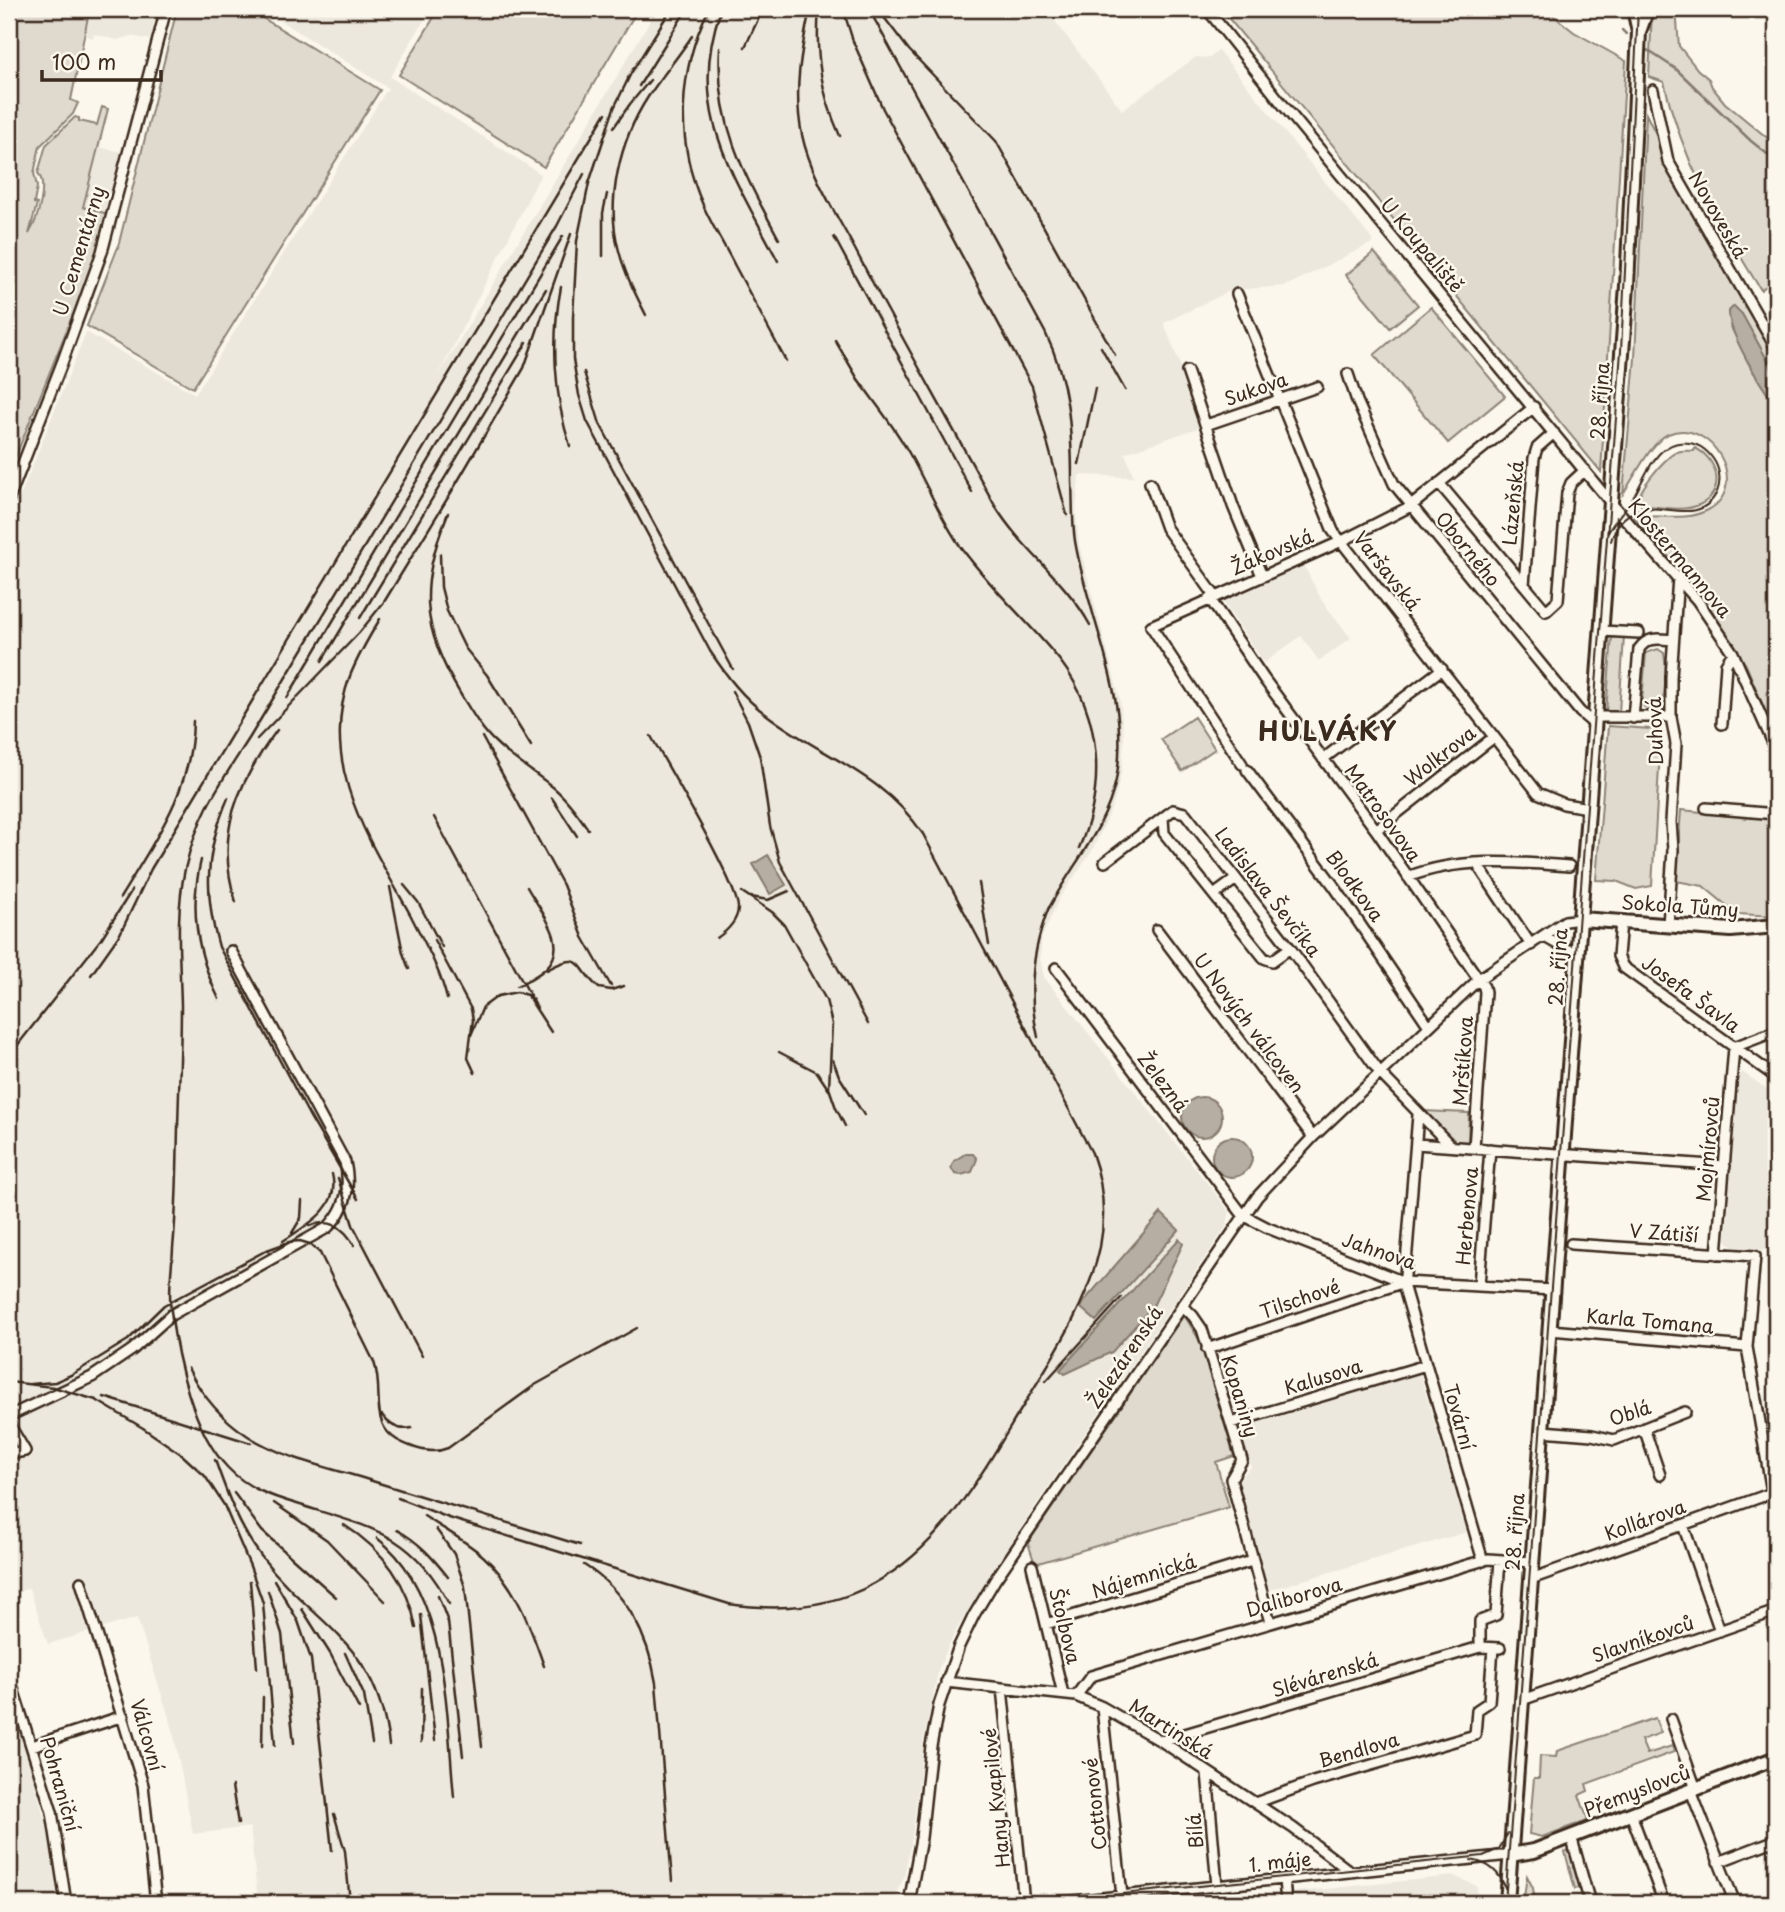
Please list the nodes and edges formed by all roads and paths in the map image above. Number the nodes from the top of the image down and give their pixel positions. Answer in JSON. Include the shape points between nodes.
{"nodes":[{"id":1,"x":166,"y":9,"type":"edge"},
{"id":2,"x":1207,"y":9,"type":"edge"},
{"id":3,"x":1634,"y":9,"type":"edge"},
{"id":4,"x":1647,"y":9,"type":"edge"},
{"id":5,"x":1639,"y":32,"type":"junction"},
{"id":6,"x":1653,"y":90,"type":"dead end"},
{"id":7,"x":1237,"y":294,"type":"dead end"},
{"id":8,"x":1776,"y":348,"type":"edge"},
{"id":9,"x":1187,"y":371,"type":"dead end"},
{"id":10,"x":1348,"y":374,"type":"dead end"},
{"id":11,"x":1317,"y":387,"type":"dead end"},
{"id":12,"x":1281,"y":400,"type":"junction"},
{"id":13,"x":1534,"y":407,"type":"junction"},
{"id":14,"x":1206,"y":425,"type":"junction"},
{"id":15,"x":1554,"y":433,"type":"junction"},
{"id":16,"x":1585,"y":470,"type":"junction"},
{"id":17,"x":1150,"y":483,"type":"dead end"},
{"id":18,"x":1440,"y":483,"type":"junction"},
{"id":19,"x":9,"y":499,"type":"edge"},
{"id":20,"x":1611,"y":503,"type":"junction"},
{"id":21,"x":1411,"y":506,"type":"junction"},
{"id":22,"x":1342,"y":541,"type":"junction"},
{"id":23,"x":1262,"y":576,"type":"junction"},
{"id":24,"x":1678,"y":577,"type":"junction"},
{"id":25,"x":1524,"y":585,"type":"junction"},
{"id":26,"x":1213,"y":597,"type":"junction"},
{"id":27,"x":1151,"y":626,"type":"joint"},
{"id":28,"x":1602,"y":631,"type":"junction"},
{"id":29,"x":1639,"y":633,"type":"dead end"},
{"id":30,"x":1673,"y":640,"type":"junction"},
{"id":31,"x":1733,"y":653,"type":"junction"},
{"id":32,"x":1441,"y":669,"type":"junction"},
{"id":33,"x":1671,"y":717,"type":"junction"},
{"id":34,"x":1633,"y":718,"type":"junction"},
{"id":35,"x":1595,"y":721,"type":"junction"},
{"id":36,"x":1722,"y":724,"type":"dead end"},
{"id":37,"x":1494,"y":737,"type":"junction"},
{"id":38,"x":1776,"y":750,"type":"edge"},
{"id":39,"x":1323,"y":759,"type":"junction"},
{"id":40,"x":1589,"y":808,"type":"junction"},
{"id":41,"x":1706,"y":808,"type":"dead end"},
{"id":42,"x":1776,"y":814,"type":"edge"},
{"id":43,"x":1163,"y":818,"type":"junction"},
{"id":44,"x":1376,"y":830,"type":"junction"},
{"id":45,"x":1105,"y":862,"type":"dead end"},
{"id":46,"x":1478,"y":864,"type":"junction"},
{"id":47,"x":1569,"y":866,"type":"dead end"},
{"id":48,"x":1408,"y":877,"type":"junction"},
{"id":49,"x":1236,"y":879,"type":"junction"},
{"id":50,"x":1214,"y":895,"type":"junction"},
{"id":51,"x":1581,"y":919,"type":"junction"},
{"id":52,"x":1621,"y":922,"type":"junction"},
{"id":53,"x":1668,"y":925,"type":"junction"},
{"id":54,"x":1776,"y":926,"type":"edge"},
{"id":55,"x":1157,"y":930,"type":"dead end"},
{"id":56,"x":1543,"y":936,"type":"junction"},
{"id":57,"x":1531,"y":945,"type":"junction"},
{"id":58,"x":1290,"y":948,"type":"junction"},
{"id":59,"x":231,"y":951,"type":"dead end"},
{"id":60,"x":1578,"y":953,"type":"junction"},
{"id":61,"x":1056,"y":968,"type":"dead end"},
{"id":62,"x":1479,"y":979,"type":"junction"},
{"id":63,"x":1429,"y":1026,"type":"junction"},
{"id":64,"x":1776,"y":1031,"type":"edge"},
{"id":65,"x":1734,"y":1047,"type":"junction"},
{"id":66,"x":1380,"y":1073,"type":"junction"},
{"id":67,"x":1776,"y":1077,"type":"edge"},
{"id":68,"x":1418,"y":1115,"type":"junction"},
{"id":69,"x":1313,"y":1137,"type":"junction"},
{"id":70,"x":1416,"y":1144,"type":"junction"},
{"id":71,"x":1451,"y":1146,"type":"junction"},
{"id":72,"x":1474,"y":1147,"type":"junction"},
{"id":73,"x":1490,"y":1149,"type":"junction"},
{"id":74,"x":1563,"y":1154,"type":"junction"},
{"id":75,"x":1725,"y":1166,"type":"junction"},
{"id":76,"x":1243,"y":1215,"type":"junction"},
{"id":77,"x":1571,"y":1244,"type":"dead end"},
{"id":78,"x":1717,"y":1254,"type":"junction"},
{"id":79,"x":1404,"y":1282,"type":"junction"},
{"id":80,"x":1479,"y":1286,"type":"junction"},
{"id":81,"x":1553,"y":1290,"type":"junction"},
{"id":82,"x":1182,"y":1305,"type":"junction"},
{"id":83,"x":1550,"y":1330,"type":"junction"},
{"id":84,"x":1747,"y":1346,"type":"junction"},
{"id":85,"x":1208,"y":1349,"type":"junction"},
{"id":86,"x":1426,"y":1365,"type":"junction"},
{"id":87,"x":1685,"y":1412,"type":"dead end"},
{"id":88,"x":9,"y":1416,"type":"edge"},
{"id":89,"x":1231,"y":1423,"type":"junction"},
{"id":90,"x":9,"y":1424,"type":"edge"},
{"id":91,"x":1644,"y":1428,"type":"junction"},
{"id":92,"x":1542,"y":1431,"type":"junction"},
{"id":93,"x":1771,"y":1453,"type":"edge"},
{"id":94,"x":9,"y":1454,"type":"edge"},
{"id":95,"x":1660,"y":1475,"type":"dead end"},
{"id":96,"x":1772,"y":1493,"type":"junction"},
{"id":97,"x":1776,"y":1515,"type":"edge"},
{"id":98,"x":1683,"y":1525,"type":"junction"},
{"id":99,"x":1500,"y":1560,"type":"junction"},
{"id":100,"x":1252,"y":1561,"type":"junction"},
{"id":101,"x":1483,"y":1561,"type":"junction"},
{"id":102,"x":1532,"y":1562,"type":"junction"},
{"id":103,"x":1032,"y":1566,"type":"dead end"},
{"id":104,"x":1531,"y":1579,"type":"junction"},
{"id":105,"x":81,"y":1582,"type":"dead end"},
{"id":106,"x":1776,"y":1611,"type":"edge"},
{"id":107,"x":1270,"y":1622,"type":"junction"},
{"id":108,"x":1046,"y":1624,"type":"junction"},
{"id":109,"x":1720,"y":1630,"type":"junction"},
{"id":110,"x":1480,"y":1647,"type":"junction"},
{"id":111,"x":9,"y":1676,"type":"edge"},
{"id":112,"x":946,"y":1682,"type":"junction"},
{"id":113,"x":1002,"y":1688,"type":"junction"},
{"id":114,"x":1063,"y":1694,"type":"junction"},
{"id":115,"x":1076,"y":1696,"type":"junction"},
{"id":116,"x":1522,"y":1700,"type":"junction"},
{"id":117,"x":1102,"y":1707,"type":"junction"},
{"id":118,"x":123,"y":1716,"type":"junction"},
{"id":119,"x":1671,"y":1719,"type":"dead end"},
{"id":120,"x":1475,"y":1735,"type":"joint"},
{"id":121,"x":1161,"y":1741,"type":"junction"},
{"id":122,"x":32,"y":1746,"type":"junction"},
{"id":123,"x":1776,"y":1758,"type":"edge"},
{"id":124,"x":1207,"y":1772,"type":"junction"},
{"id":125,"x":1694,"y":1790,"type":"junction"},
{"id":126,"x":1255,"y":1803,"type":"junction"},
{"id":127,"x":1631,"y":1814,"type":"junction"},
{"id":128,"x":1571,"y":1836,"type":"junction"},
{"id":129,"x":1776,"y":1840,"type":"edge"},
{"id":130,"x":1510,"y":1855,"type":"junction"},
{"id":131,"x":1718,"y":1862,"type":"junction"},
{"id":132,"x":1351,"y":1872,"type":"junction"},
{"id":133,"x":1284,"y":1879,"type":"junction"},
{"id":134,"x":1217,"y":1886,"type":"junction"},
{"id":135,"x":1122,"y":1896,"type":"junction"},
{"id":136,"x":1734,"y":1901,"type":"edge"},
{"id":137,"x":66,"y":1903,"type":"edge"},
{"id":138,"x":156,"y":1903,"type":"edge"},
{"id":139,"x":909,"y":1903,"type":"edge"},
{"id":140,"x":1024,"y":1903,"type":"edge"},
{"id":141,"x":1054,"y":1903,"type":"edge"},
{"id":142,"x":1286,"y":1903,"type":"edge"},
{"id":143,"x":1507,"y":1903,"type":"edge"},
{"id":144,"x":1590,"y":1903,"type":"edge"},
{"id":145,"x":1664,"y":1903,"type":"edge"},
{"id":146,"x":1721,"y":1903,"type":"edge"}],
"edges":[{"from":1,"to":19,"type":"street","name":"U Cementárny","via":[[102,252]]},
{"from":2,"to":13,"type":"street","name":"U Koupaliště"},
{"from":3,"to":5,"type":"main road","name":"28. října"},
{"from":4,"to":5,"type":"main road","name":"28. října"},
{"from":5,"to":20,"type":"main road","name":"28. října","via":[[1628,286]]},
{"from":6,"to":8,"type":"street","name":"Novoveská","via":[[1668,161]]},
{"from":7,"to":12,"type":"street","name":"Varšavská"},
{"from":9,"to":14,"type":"street"},
{"from":10,"to":21,"type":"street","name":"Oborného","via":[[1394,484]]},
{"from":11,"to":12,"type":"street","name":"Sukova"},
{"from":12,"to":14,"type":"street","name":"Sukova"},
{"from":12,"to":22,"type":"street","name":"Varšavská","via":[[1333,531]]},
{"from":13,"to":15,"type":"street","name":"U Koupaliště"},
{"from":13,"to":18,"type":"street","name":"Žákovská"},
{"from":14,"to":23,"type":"street"},
{"from":15,"to":16,"type":"street","name":"U Koupaliště"},
{"from":15,"to":25,"type":"street","name":"Lázeňská","via":[[1537,448],[1534,458]]},
{"from":16,"to":20,"type":"street","name":"U Koupaliště"},
{"from":16,"to":25,"type":"street","via":[[1567,493],[1558,600],[1546,611]]},
{"from":17,"to":26,"type":"street","name":"Matrosovova","via":[[1166,528]]},
{"from":18,"to":21,"type":"street","name":"Žákovská"},
{"from":18,"to":25,"type":"street"},
{"from":20,"to":24,"type":"street","name":"Klostermannova"},
{"from":20,"to":28,"type":"main road","name":"28. října"},
{"from":21,"to":22,"type":"street","name":"Žákovská"},
{"from":21,"to":35,"type":"street","name":"Oborného","via":[[1583,716]]},
{"from":22,"to":23,"type":"street","name":"Žákovská"},
{"from":22,"to":32,"type":"street","name":"Varšavská"},
{"from":23,"to":26,"type":"street","name":"Žákovská"},
{"from":24,"to":30,"type":"street","name":"Duhová"},
{"from":24,"to":31,"type":"street","name":"Klostermannova"},
{"from":26,"to":27,"type":"street","name":"Žákovská"},
{"from":26,"to":39,"type":"street","name":"Matrosovova","via":[[1264,679]]},
{"from":27,"to":63,"type":"street","name":"Blodkova"},
{"from":28,"to":29,"type":"street"},
{"from":28,"to":35,"type":"main road","name":"28. října"},
{"from":30,"to":33,"type":"street","name":"Duhová"},
{"from":30,"to":34,"type":"street","via":[[1654,638],[1639,649]]},
{"from":31,"to":36,"type":"street","via":[[1726,664]]},
{"from":31,"to":38,"type":"street","name":"Klostermannova"},
{"from":32,"to":37,"type":"street","name":"Varšavská"},
{"from":32,"to":39,"type":"street"},
{"from":33,"to":34,"type":"street"},
{"from":33,"to":53,"type":"street","name":"Duhová","via":[[1676,744]]},
{"from":34,"to":35,"type":"street"},
{"from":35,"to":40,"type":"main road","name":"28. října"},
{"from":37,"to":40,"type":"street","name":"Varšavská","via":[[1538,793]]},
{"from":37,"to":44,"type":"street","name":"Wolkrova"},
{"from":39,"to":44,"type":"street","name":"Matrosovova"},
{"from":40,"to":51,"type":"main road","name":"28. října"},
{"from":41,"to":42,"type":"street"},
{"from":43,"to":45,"type":"street"},
{"from":43,"to":49,"type":"street","name":"Ladislava Ševčíka","via":[[1173,810],[1185,813]]},
{"from":43,"to":50,"type":"street","via":[[1164,833]]},
{"from":44,"to":48,"type":"street","name":"Matrosovova"},
{"from":46,"to":47,"type":"street"},
{"from":46,"to":48,"type":"street","via":[[1428,869]]},
{"from":46,"to":57,"type":"street"},
{"from":48,"to":62,"type":"street","name":"Matrosovova"},
{"from":49,"to":50,"type":"street"},
{"from":49,"to":58,"type":"street","name":"Ladislava Ševčíka"},
{"from":50,"to":58,"type":"street","via":[[1268,961]]},
{"from":51,"to":52,"type":"main road","name":"Sokola Tůmy"},
{"from":51,"to":56,"type":"street","name":"Železárenská","via":[[1567,919]]},
{"from":51,"to":60,"type":"main road","name":"28. října"},
{"from":52,"to":53,"type":"main road","name":"Sokola Tůmy"},
{"from":52,"to":65,"type":"street","name":"Josefa Šavla","via":[[1618,956],[1623,967]]},
{"from":53,"to":54,"type":"main road","name":"Sokola Tůmy","via":[[1731,930]]},
{"from":55,"to":69,"type":"street","name":"U Nových válcoven"},
{"from":56,"to":57,"type":"street","name":"Železárenská"},
{"from":56,"to":60,"type":"street"},
{"from":57,"to":62,"type":"street","name":"Železárenská"},
{"from":58,"to":66,"type":"street","name":"Ladislava Ševčíka"},
{"from":59,"to":88,"type":"street","via":[[345,1162],[348,1175],[343,1208],[327,1228],[171,1315],[92,1377]]},
{"from":60,"to":74,"type":"main road","name":"28. října"},
{"from":61,"to":76,"type":"street","name":"Železná"},
{"from":62,"to":63,"type":"street","name":"Železárenská"},
{"from":62,"to":72,"type":"street","name":"Mrštíkova","via":[[1485,992]]},
{"from":63,"to":66,"type":"street","name":"Železárenská"},
{"from":64,"to":65,"type":"street"},
{"from":65,"to":67,"type":"street","name":"Josefa Šavla"},
{"from":65,"to":75,"type":"street","name":"Mojmírovců"},
{"from":66,"to":68,"type":"street","name":"Ladislava Ševčíka"},
{"from":66,"to":69,"type":"street","name":"Železárenská"},
{"from":68,"to":70,"type":"street","name":"Tovární"},
{"from":68,"to":71,"type":"street","name":"Ladislava Ševčíka"},
{"from":69,"to":76,"type":"street","name":"Železárenská"},
{"from":70,"to":71,"type":"street"},
{"from":70,"to":79,"type":"street","name":"Tovární"},
{"from":71,"to":72,"type":"street"},
{"from":72,"to":73,"type":"street"},
{"from":73,"to":74,"type":"street"},
{"from":73,"to":80,"type":"street","name":"Herbenova"},
{"from":74,"to":75,"type":"street"},
{"from":74,"to":81,"type":"main road","name":"28. října"},
{"from":75,"to":78,"type":"street","name":"Mojmírovců"},
{"from":76,"to":79,"type":"street","name":"Jahnova"},
{"from":76,"to":82,"type":"street","name":"Železárenská"},
{"from":77,"to":78,"type":"street","name":"V Zátiší"},
{"from":78,"to":84,"type":"street","name":"V Zátiší","via":[[1755,1256]]},
{"from":79,"to":80,"type":"street","name":"Jahnova"},
{"from":79,"to":85,"type":"street","name":"Tilschové"},
{"from":79,"to":86,"type":"street","name":"Tovární"},
{"from":80,"to":81,"type":"street","name":"Jahnova"},
{"from":81,"to":83,"type":"main road","name":"28. října"},
{"from":82,"to":85,"type":"street","name":"Kopaniny","via":[[1199,1324]]},
{"from":82,"to":112,"type":"street","name":"Železárenská","via":[[995,1580]]},
{"from":83,"to":84,"type":"street","name":"Karla Tomana"},
{"from":83,"to":92,"type":"main road","name":"28. října"},
{"from":84,"to":93,"type":"street"},
{"from":85,"to":89,"type":"street","name":"Kopaniny"},
{"from":86,"to":89,"type":"street","name":"Kalusova"},
{"from":86,"to":101,"type":"street","name":"Tovární"},
{"from":87,"to":91,"type":"street","name":"Oblá"},
{"from":89,"to":100,"type":"street","name":"Kopaniny","via":[[1242,1460],[1231,1479]]},
{"from":90,"to":94,"type":"street","via":[[25,1451]]},
{"from":91,"to":92,"type":"street","name":"Oblá","via":[[1612,1440]]},
{"from":91,"to":95,"type":"street"},
{"from":92,"to":102,"type":"main road","name":"28. října"},
{"from":93,"to":96,"type":"street"},
{"from":96,"to":97,"type":"street"},
{"from":96,"to":98,"type":"street","name":"Kollárova"},
{"from":98,"to":104,"type":"street","name":"Kollárova"},
{"from":98,"to":109,"type":"street"},
{"from":99,"to":101,"type":"street","name":"Daliborova"},
{"from":99,"to":102,"type":"street","name":"Daliborova"},
{"from":99,"to":110,"type":"street","via":[[1496,1615],[1480,1621]]},
{"from":100,"to":107,"type":"street","name":"Kopaniny"},
{"from":100,"to":108,"type":"street","name":"Nájemnická"},
{"from":101,"to":107,"type":"street","name":"Daliborova"},
{"from":102,"to":104,"type":"main road","name":"28. října"},
{"from":103,"to":108,"type":"street","name":"Štolbova"},
{"from":104,"to":116,"type":"main road","name":"28. října"},
{"from":105,"to":118,"type":"street","name":"Válcovní"},
{"from":106,"to":109,"type":"street","name":"Slavníkovců"},
{"from":107,"to":115,"type":"street","name":"Daliborova","via":[[1091,1676]]},
{"from":108,"to":114,"type":"street","name":"Štolbova"},
{"from":109,"to":116,"type":"street","name":"Slavníkovců"},
{"from":110,"to":120,"type":"street","name":"Slévárenská","via":[[1497,1648],[1489,1702],[1477,1710]]},
{"from":110,"to":121,"type":"street","name":"Slévárenská"},
{"from":111,"to":122,"type":"street","name":"Pohraniční"},
{"from":112,"to":113,"type":"street","name":"Martinská"},
{"from":112,"to":139,"type":"street","name":"Železárenská","via":[[931,1746]]},
{"from":113,"to":114,"type":"street","name":"Martinská"},
{"from":113,"to":140,"type":"street","name":"Hany Kvapilové"},
{"from":114,"to":115,"type":"street","name":"Martinská"},
{"from":115,"to":117,"type":"street","name":"Martinská"},
{"from":116,"to":130,"type":"main road","name":"28. října"},
{"from":117,"to":121,"type":"street","name":"Martinská"},
{"from":117,"to":135,"type":"street","name":"Cottonové"},
{"from":118,"to":122,"type":"street"},
{"from":118,"to":138,"type":"street","name":"Válcovní","via":[[143,1785]]},
{"from":119,"to":125,"type":"street"},
{"from":120,"to":126,"type":"street","name":"Bendlova"},
{"from":121,"to":124,"type":"street","name":"Martinská"},
{"from":122,"to":137,"type":"street","name":"Pohraniční","via":[[55,1822]]},
{"from":123,"to":125,"type":"main road","name":"Přemyslovců"},
{"from":124,"to":126,"type":"street","name":"Martinská"},
{"from":124,"to":134,"type":"street","name":"Bílá"},
{"from":125,"to":127,"type":"main road","name":"Přemyslovců"},
{"from":125,"to":131,"type":"street"},
{"from":126,"to":132,"type":"street","name":"Martinská"},
{"from":127,"to":128,"type":"main road","name":"Přemyslovců"},
{"from":127,"to":145,"type":"street"},
{"from":128,"to":130,"type":"main road","name":"Přemyslovců"},
{"from":128,"to":144,"type":"street"},
{"from":129,"to":131,"type":"street"},
{"from":130,"to":132,"type":"street","name":"1. máje"},
{"from":130,"to":143,"type":"main road","name":"28. října"},
{"from":131,"to":136,"type":"street"},
{"from":132,"to":133,"type":"street","name":"1. máje"},
{"from":133,"to":134,"type":"street","name":"1. máje"},
{"from":133,"to":142,"type":"street"},
{"from":134,"to":135,"type":"street","name":"1. máje"},
{"from":135,"to":141,"type":"street","name":"1. máje"},
{"from":136,"to":146,"type":"street"}]}
